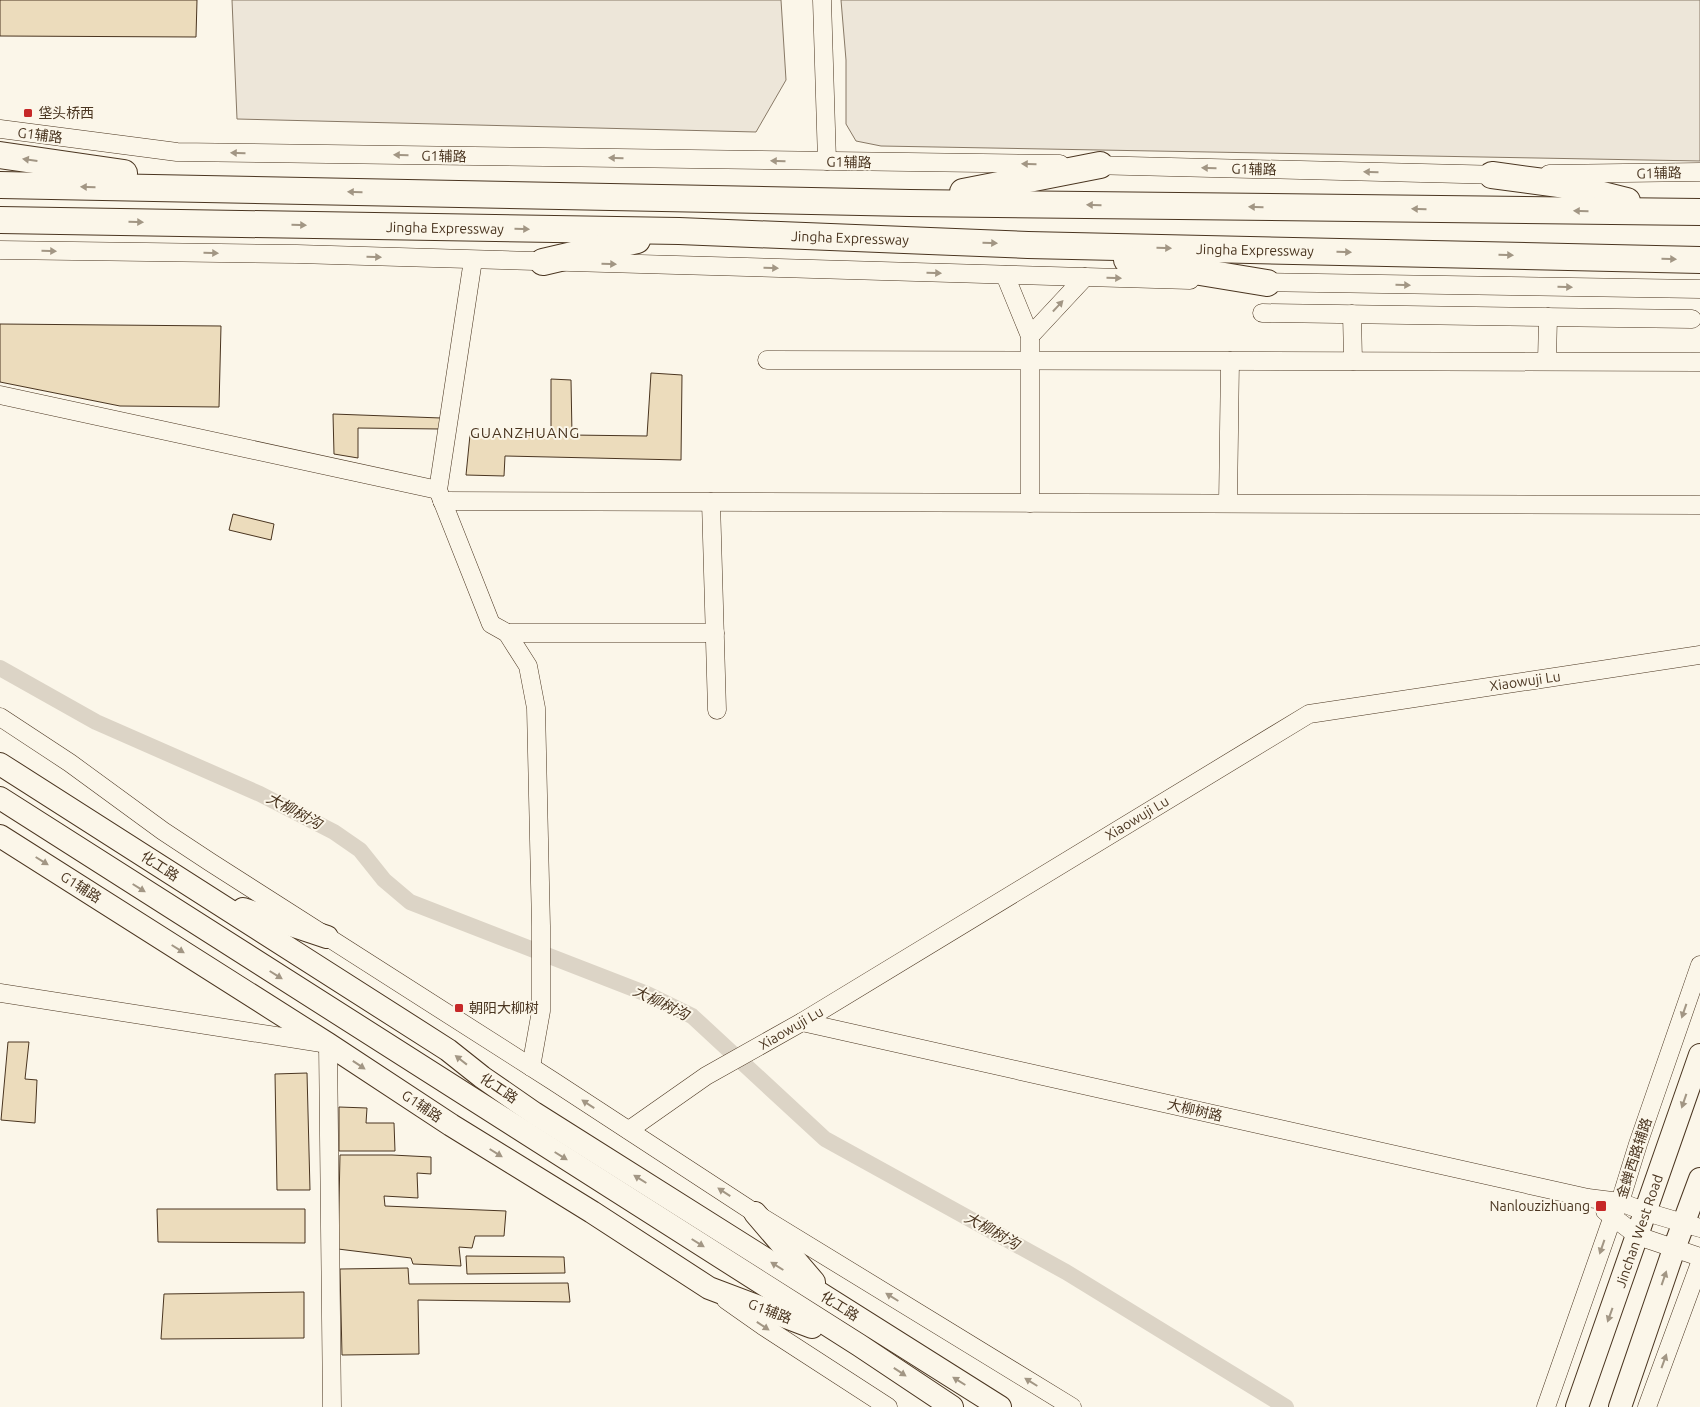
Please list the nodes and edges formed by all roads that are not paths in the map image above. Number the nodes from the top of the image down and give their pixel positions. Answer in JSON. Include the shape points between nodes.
{"nodes":[{"id":1,"x":822,"y":0,"type":"edge"},
{"id":2,"x":0,"y":129,"type":"edge"},
{"id":3,"x":0,"y":155,"type":"edge"},
{"id":4,"x":827,"y":161,"type":"junction"},
{"id":5,"x":1100,"y":165,"type":"junction"},
{"id":6,"x":1700,"y":172,"type":"edge"},
{"id":7,"x":1492,"y":175,"type":"junction"},
{"id":8,"x":0,"y":185,"type":"edge"},
{"id":9,"x":234,"y":189,"type":"junction"},
{"id":10,"x":910,"y":203,"type":"junction"},
{"id":11,"x":1700,"y":211,"type":"edge"},
{"id":12,"x":0,"y":220,"type":"edge"},
{"id":13,"x":680,"y":231,"type":"junction"},
{"id":14,"x":1028,"y":245,"type":"junction"},
{"id":15,"x":0,"y":250,"type":"edge"},
{"id":16,"x":473,"y":260,"type":"junction"},
{"id":17,"x":1700,"y":260,"type":"edge"},
{"id":18,"x":543,"y":262,"type":"junction"},
{"id":19,"x":1005,"y":275,"type":"junction"},
{"id":20,"x":1085,"y":277,"type":"junction"},
{"id":21,"x":1266,"y":283,"type":"junction"},
{"id":22,"x":1700,"y":289,"type":"edge"},
{"id":23,"x":1262,"y":313,"type":"dead end"},
{"id":24,"x":1352,"y":314,"type":"junction"},
{"id":25,"x":1548,"y":317,"type":"junction"},
{"id":26,"x":1692,"y":319,"type":"dead end"},
{"id":27,"x":1030,"y":336,"type":"junction"},
{"id":28,"x":767,"y":360,"type":"dead end"},
{"id":29,"x":1030,"y":360,"type":"junction"},
{"id":30,"x":1230,"y":361,"type":"junction"},
{"id":31,"x":1353,"y":361,"type":"junction"},
{"id":32,"x":1547,"y":361,"type":"junction"},
{"id":33,"x":1700,"y":362,"type":"edge"},
{"id":34,"x":0,"y":395,"type":"edge"},
{"id":35,"x":440,"y":496,"type":"junction"},
{"id":36,"x":711,"y":502,"type":"junction"},
{"id":37,"x":1030,"y":503,"type":"junction"},
{"id":38,"x":1228,"y":503,"type":"junction"},
{"id":39,"x":1700,"y":506,"type":"edge"},
{"id":40,"x":715,"y":632,"type":"junction"},
{"id":41,"x":507,"y":633,"type":"junction"},
{"id":42,"x":1700,"y":656,"type":"edge"},
{"id":43,"x":717,"y":710,"type":"dead end"},
{"id":44,"x":0,"y":717,"type":"edge"},
{"id":45,"x":0,"y":764,"type":"edge"},
{"id":46,"x":0,"y":798,"type":"edge"},
{"id":47,"x":0,"y":836,"type":"edge"},
{"id":48,"x":69,"y":842,"type":"junction"},
{"id":49,"x":213,"y":900,"type":"junction"},
{"id":50,"x":152,"y":932,"type":"junction"},
{"id":51,"x":328,"y":937,"type":"junction"},
{"id":52,"x":1700,"y":965,"type":"edge"},
{"id":53,"x":0,"y":993,"type":"edge"},
{"id":54,"x":802,"y":1022,"type":"junction"},
{"id":55,"x":328,"y":1044,"type":"junction"},
{"id":56,"x":1700,"y":1055,"type":"edge"},
{"id":57,"x":530,"y":1067,"type":"junction"},
{"id":58,"x":629,"y":1130,"type":"junction"},
{"id":59,"x":1700,"y":1179,"type":"edge"},
{"id":60,"x":1616,"y":1209,"type":"junction"},
{"id":61,"x":755,"y":1212,"type":"junction"},
{"id":62,"x":1646,"y":1212,"type":"junction"},
{"id":63,"x":1692,"y":1226,"type":"edge"},
{"id":64,"x":1638,"y":1236,"type":"junction"},
{"id":65,"x":1674,"y":1249,"type":"junction"},
{"id":66,"x":1700,"y":1257,"type":"edge"},
{"id":67,"x":1700,"y":1263,"type":"edge"},
{"id":68,"x":709,"y":1288,"type":"junction"},
{"id":69,"x":827,"y":1298,"type":"junction"},
{"id":70,"x":859,"y":1345,"type":"junction"},
{"id":71,"x":332,"y":1407,"type":"edge"},
{"id":72,"x":888,"y":1407,"type":"edge"},
{"id":73,"x":952,"y":1407,"type":"edge"},
{"id":74,"x":1000,"y":1407,"type":"edge"},
{"id":75,"x":1072,"y":1407,"type":"edge"},
{"id":76,"x":1546,"y":1407,"type":"edge"},
{"id":77,"x":1577,"y":1407,"type":"edge"},
{"id":78,"x":1620,"y":1407,"type":"edge"},
{"id":79,"x":1647,"y":1407,"type":"edge"}],
"edges":[{"from":1,"to":4,"type":"street"},
{"from":4,"to":2,"type":"street","name":"G1辅路","one_way":true,"via":[[177,152]]},
{"from":9,"to":3,"type":"highway","one_way":true},
{"from":5,"to":4,"type":"street","name":"G1辅路","one_way":true},
{"from":7,"to":5,"type":"street","name":"G1辅路","one_way":true},
{"from":5,"to":10,"type":"highway"},
{"from":6,"to":7,"type":"street","name":"G1辅路"},
{"from":7,"to":11,"type":"highway","via":[[1559,184],[1626,201]]},
{"from":9,"to":8,"type":"highway","one_way":true},
{"from":10,"to":9,"type":"highway","one_way":true},
{"from":11,"to":10,"type":"highway","one_way":true},
{"from":12,"to":13,"type":"highway","name":"Jingha Expressway","one_way":true},
{"from":13,"to":14,"type":"highway","name":"Jingha Expressway","one_way":true},
{"from":13,"to":18,"type":"highway"},
{"from":14,"to":17,"type":"highway","name":"Jingha Expressway","one_way":true},
{"from":14,"to":21,"type":"highway"},
{"from":15,"to":16,"type":"street","one_way":true},
{"from":16,"to":18,"type":"street"},
{"from":16,"to":35,"type":"street"},
{"from":18,"to":19,"type":"street","one_way":true},
{"from":19,"to":20,"type":"street"},
{"from":19,"to":27,"type":"street"},
{"from":20,"to":21,"type":"street","one_way":true},
{"from":27,"to":20,"type":"street","one_way":true},
{"from":21,"to":22,"type":"street","one_way":true},
{"from":23,"to":24,"type":"street"},
{"from":24,"to":25,"type":"street"},
{"from":24,"to":31,"type":"street"},
{"from":25,"to":26,"type":"street"},
{"from":25,"to":32,"type":"street"},
{"from":27,"to":29,"type":"street"},
{"from":28,"to":29,"type":"street"},
{"from":29,"to":30,"type":"street"},
{"from":29,"to":37,"type":"street"},
{"from":30,"to":31,"type":"street"},
{"from":30,"to":38,"type":"street"},
{"from":31,"to":32,"type":"street"},
{"from":32,"to":33,"type":"street"},
{"from":34,"to":35,"type":"street"},
{"from":35,"to":36,"type":"street"},
{"from":35,"to":41,"type":"street","via":[[491,624]]},
{"from":36,"to":37,"type":"street"},
{"from":36,"to":40,"type":"street"},
{"from":37,"to":38,"type":"street"},
{"from":38,"to":39,"type":"street"},
{"from":40,"to":41,"type":"street"},
{"from":40,"to":43,"type":"street"},
{"from":41,"to":57,"type":"street","via":[[528,666],[536,708],[541,1011]]},
{"from":42,"to":54,"type":"street","name":"Xiaowuji Lu","via":[[1309,714]]},
{"from":44,"to":51,"type":"street","via":[[194,852]]},
{"from":45,"to":49,"type":"main road","name":"化工路"},
{"from":46,"to":48,"type":"main road","name":"化工路"},
{"from":47,"to":50,"type":"main road","name":"G1辅路","one_way":true},
{"from":48,"to":50,"type":"main road"},
{"from":48,"to":70,"type":"main road","name":"化工路","one_way":true},
{"from":49,"to":51,"type":"main road"},
{"from":69,"to":49,"type":"main road","name":"化工路","one_way":true,"via":[[534,1113],[448,1050]]},
{"from":50,"to":55,"type":"main road","name":"G1辅路","one_way":true},
{"from":51,"to":57,"type":"street"},
{"from":52,"to":60,"type":"street","name":"金蝉西路辅路","one_way":true},
{"from":53,"to":55,"type":"street"},
{"from":54,"to":58,"type":"street","name":"Xiaowuji Lu","via":[[706,1076]]},
{"from":54,"to":60,"type":"street","name":"大柳树路","via":[[1588,1198]]},
{"from":55,"to":68,"type":"main road","name":"G1辅路","one_way":true,"via":[[451,1126]]},
{"from":55,"to":71,"type":"street"},
{"from":56,"to":62,"type":"main road","name":"Jinchan West Road","one_way":true},
{"from":58,"to":57,"type":"street","one_way":true},
{"from":61,"to":58,"type":"street","one_way":true},
{"from":59,"to":63,"type":"main road"},
{"from":60,"to":62,"type":"street","name":"大柳树路"},
{"from":60,"to":64,"type":"street","name":"大柳树路"},
{"from":60,"to":76,"type":"street","name":"金蝉西路辅路","one_way":true},
{"from":61,"to":69,"type":"main road"},
{"from":75,"to":61,"type":"street","one_way":true},
{"from":62,"to":63,"type":"street","name":"大柳树路"},
{"from":62,"to":64,"type":"main road","name":"Jinchan West Road"},
{"from":63,"to":65,"type":"main road"},
{"from":64,"to":65,"type":"street","name":"大柳树路"},
{"from":64,"to":77,"type":"main road","name":"Jinchan West Road","one_way":true},
{"from":65,"to":66,"type":"street","name":"大柳树路"},
{"from":78,"to":65,"type":"main road","one_way":true},
{"from":79,"to":67,"type":"street","one_way":true},
{"from":68,"to":70,"type":"main road","name":"G1辅路"},
{"from":68,"to":72,"type":"street","one_way":true},
{"from":74,"to":69,"type":"main road","name":"化工路","one_way":true},
{"from":70,"to":73,"type":"main road","name":"化工路","one_way":true}]}
